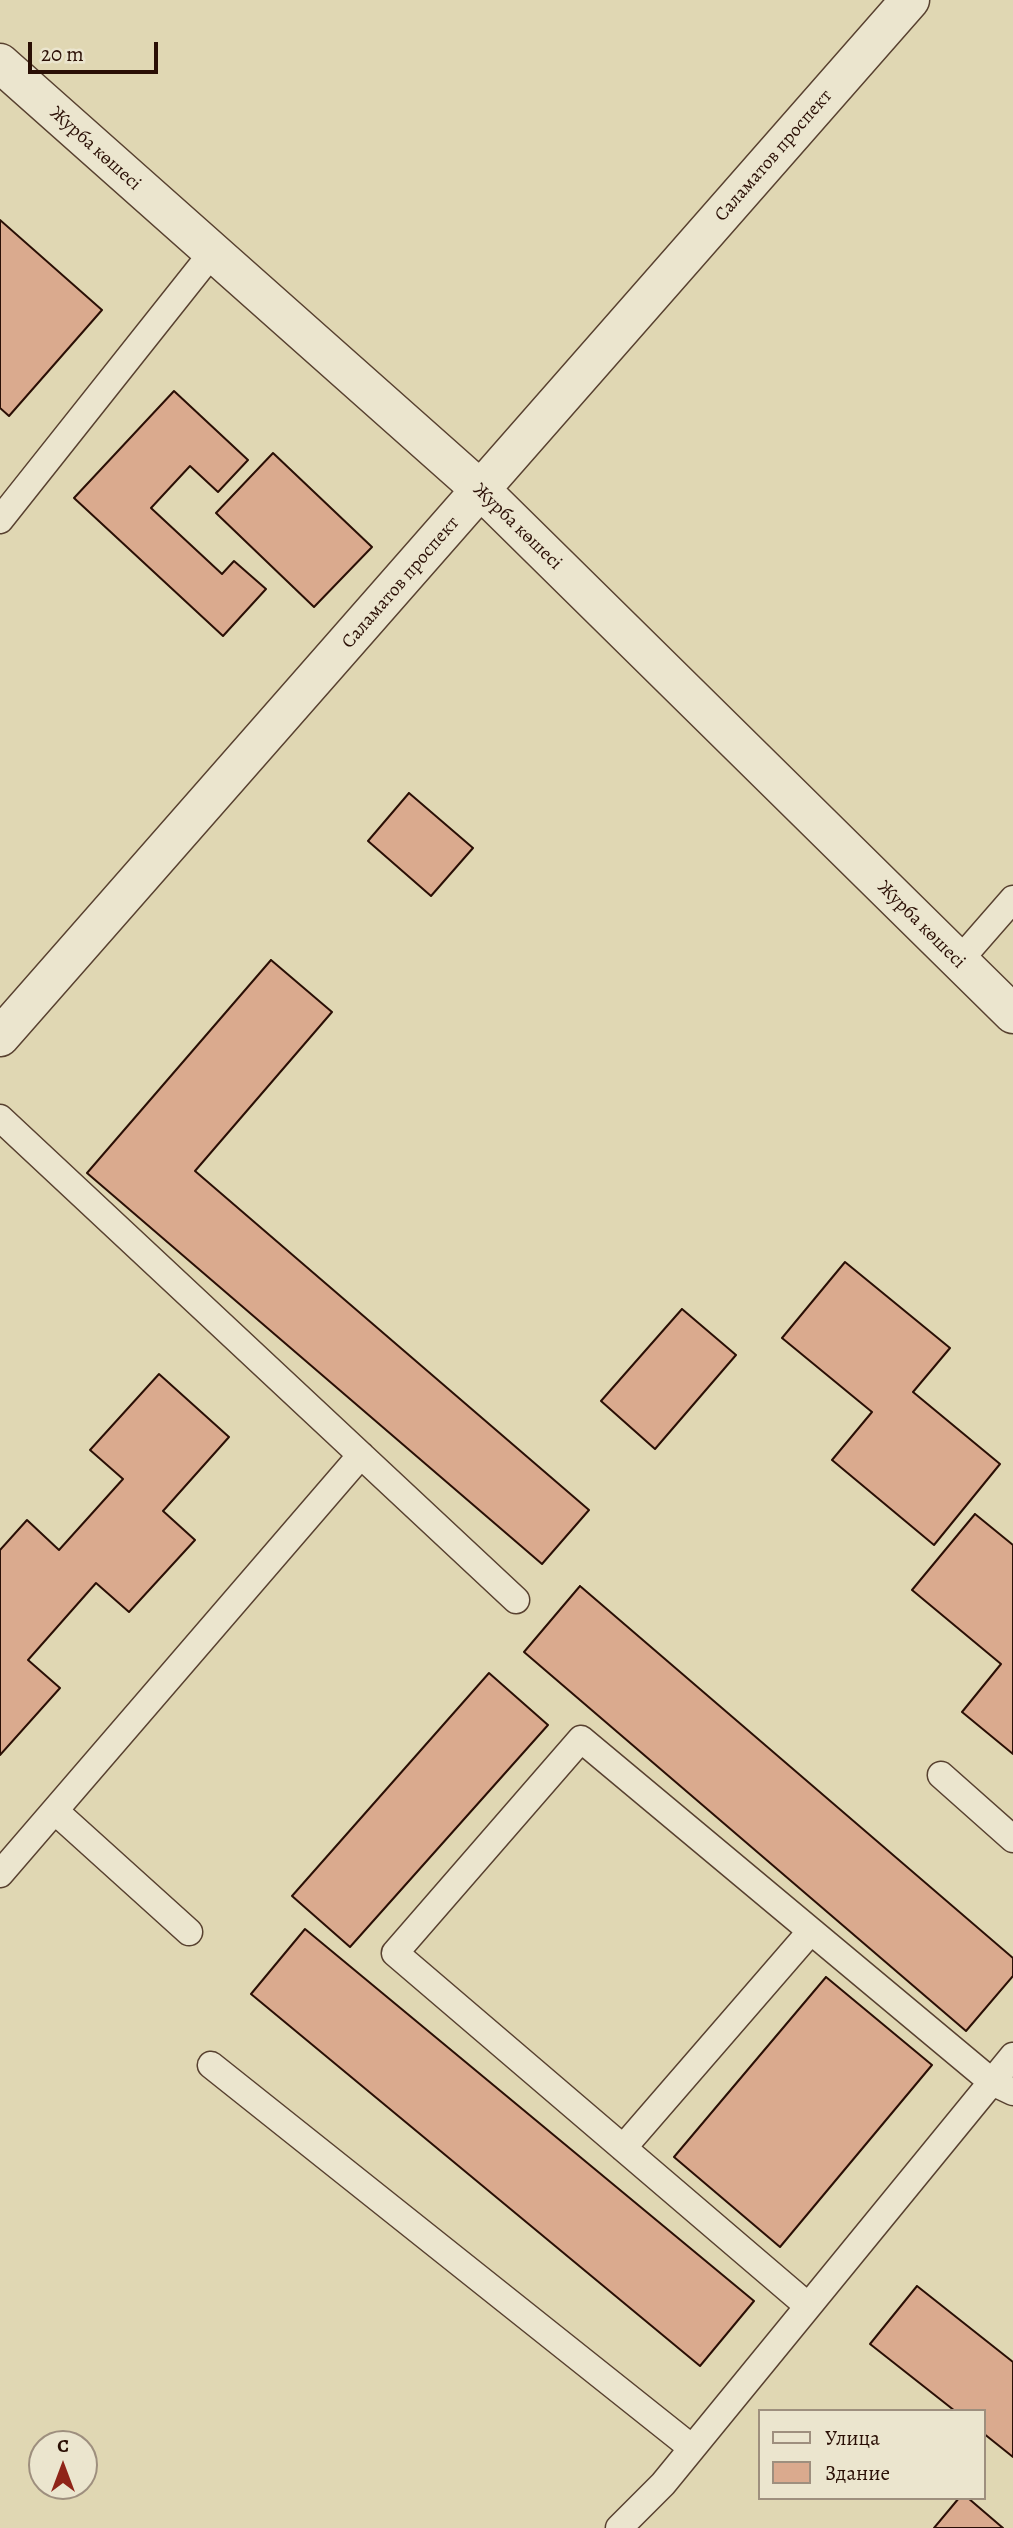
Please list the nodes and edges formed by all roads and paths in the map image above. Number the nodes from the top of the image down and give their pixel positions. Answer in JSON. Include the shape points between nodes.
{"nodes":[{"id":1,"x":910,"y":0,"type":"edge"},
{"id":2,"x":0,"y":64,"type":"edge"},
{"id":3,"x":212,"y":253,"type":"junction"},
{"id":4,"x":482,"y":491,"type":"junction"},
{"id":5,"x":0,"y":520,"type":"edge"},
{"id":6,"x":1013,"y":899,"type":"edge"},
{"id":7,"x":958,"y":962,"type":"junction"},
{"id":8,"x":1013,"y":1014,"type":"edge"},
{"id":9,"x":0,"y":1037,"type":"edge"},
{"id":10,"x":0,"y":1118,"type":"edge"},
{"id":11,"x":361,"y":1455,"type":"junction"},
{"id":12,"x":516,"y":1600,"type":"dead end"},
{"id":13,"x":941,"y":1775,"type":"dead end"},
{"id":14,"x":55,"y":1811,"type":"junction"},
{"id":15,"x":1013,"y":1839,"type":"edge"},
{"id":16,"x":0,"y":1874,"type":"edge"},
{"id":17,"x":189,"y":1931,"type":"dead end"},
{"id":18,"x":811,"y":1931,"type":"junction"},
{"id":19,"x":1013,"y":2056,"type":"edge"},
{"id":20,"x":211,"y":2065,"type":"dead end"},
{"id":21,"x":1002,"y":2087,"type":"edge"},
{"id":22,"x":623,"y":2148,"type":"junction"},
{"id":23,"x":808,"y":2306,"type":"junction"},
{"id":24,"x":692,"y":2448,"type":"junction"},
{"id":25,"x":618,"y":2528,"type":"edge"}],
"edges":[{"from":1,"to":4,"type":"street","name":"Саламатов проспект"},
{"from":2,"to":3,"type":"street","name":"Журба көшесі"},
{"from":3,"to":4,"type":"street","name":"Журба көшесі"},
{"from":3,"to":5,"type":"lane"},
{"from":4,"to":7,"type":"street","name":"Журба көшесі"},
{"from":4,"to":9,"type":"street","name":"Саламатов проспект"},
{"from":6,"to":7,"type":"lane"},
{"from":7,"to":8,"type":"street","name":"Журба көшесі"},
{"from":10,"to":11,"type":"lane"},
{"from":11,"to":12,"type":"lane"},
{"from":11,"to":14,"type":"lane"},
{"from":13,"to":15,"type":"lane"},
{"from":14,"to":16,"type":"lane"},
{"from":14,"to":17,"type":"lane"},
{"from":18,"to":21,"type":"lane"},
{"from":18,"to":22,"type":"lane"},
{"from":18,"to":22,"type":"lane","via":[[581,1740],[395,1953]]},
{"from":19,"to":21,"type":"lane"},
{"from":20,"to":24,"type":"lane"},
{"from":21,"to":23,"type":"lane"},
{"from":22,"to":23,"type":"lane"},
{"from":23,"to":24,"type":"lane"},
{"from":24,"to":25,"type":"lane"}]}
